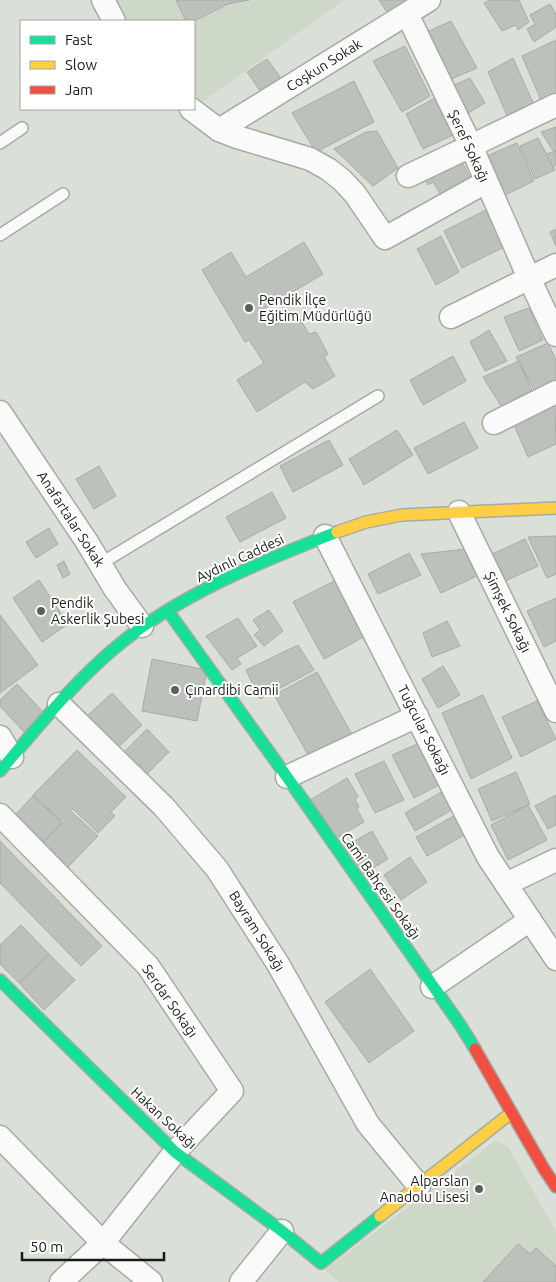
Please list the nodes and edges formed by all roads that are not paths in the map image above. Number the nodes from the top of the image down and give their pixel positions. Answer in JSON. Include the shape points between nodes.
{"nodes":[{"id":1,"x":103,"y":0,"type":"edge"},
{"id":2,"x":429,"y":0,"type":"edge"},
{"id":3,"x":407,"y":14,"type":"junction"},
{"id":4,"x":113,"y":20,"type":"edge"},
{"id":5,"x":556,"y":104,"type":"edge"},
{"id":6,"x":192,"y":110,"type":"edge"},
{"id":7,"x":22,"y":128,"type":"dead end"},
{"id":8,"x":219,"y":130,"type":"junction"},
{"id":9,"x":0,"y":143,"type":"edge"},
{"id":10,"x":471,"y":146,"type":"junction"},
{"id":11,"x":408,"y":176,"type":"dead end"},
{"id":12,"x":486,"y":182,"type":"junction"},
{"id":13,"x":63,"y":194,"type":"dead end"},
{"id":14,"x":0,"y":235,"type":"edge"},
{"id":15,"x":556,"y":265,"type":"edge"},
{"id":16,"x":529,"y":278,"type":"junction"},
{"id":17,"x":451,"y":317,"type":"dead end"},
{"id":18,"x":556,"y":335,"type":"edge"},
{"id":19,"x":556,"y":392,"type":"edge"},
{"id":20,"x":378,"y":396,"type":"dead end"},
{"id":21,"x":0,"y":412,"type":"edge"},
{"id":22,"x":494,"y":423,"type":"dead end"},
{"id":23,"x":556,"y":508,"type":"edge"},
{"id":24,"x":459,"y":512,"type":"junction"},
{"id":25,"x":325,"y":536,"type":"junction"},
{"id":26,"x":100,"y":564,"type":"junction"},
{"id":27,"x":168,"y":610,"type":"junction"},
{"id":28,"x":142,"y":626,"type":"junction"},
{"id":29,"x":59,"y":704,"type":"junction"},
{"id":30,"x":556,"y":711,"type":"edge"},
{"id":31,"x":417,"y":716,"type":"junction"},
{"id":32,"x":0,"y":737,"type":"edge"},
{"id":33,"x":6,"y":764,"type":"edge"},
{"id":34,"x":287,"y":777,"type":"junction"},
{"id":35,"x":0,"y":815,"type":"edge"},
{"id":36,"x":556,"y":860,"type":"edge"},
{"id":37,"x":506,"y":884,"type":"junction"},
{"id":38,"x":530,"y":920,"type":"junction"},
{"id":39,"x":556,"y":959,"type":"edge"},
{"id":40,"x":0,"y":980,"type":"edge"},
{"id":41,"x":432,"y":986,"type":"junction"},
{"id":42,"x":511,"y":1113,"type":"junction"},
{"id":43,"x":0,"y":1137,"type":"edge"},
{"id":44,"x":175,"y":1152,"type":"junction"},
{"id":45,"x":419,"y":1186,"type":"junction"},
{"id":46,"x":556,"y":1187,"type":"edge"},
{"id":47,"x":282,"y":1231,"type":"junction"},
{"id":48,"x":103,"y":1242,"type":"junction"},
{"id":49,"x":61,"y":1282,"type":"edge"},
{"id":50,"x":151,"y":1282,"type":"edge"},
{"id":51,"x":241,"y":1282,"type":"edge"}],
"edges":[{"from":1,"to":4,"type":"street"},
{"from":2,"to":3,"type":"street","name":"Coşkun Sokak"},
{"from":3,"to":8,"type":"street","name":"Coşkun Sokak"},
{"from":3,"to":10,"type":"street","name":"Şeref Sokağı"},
{"from":5,"to":10,"type":"street"},
{"from":6,"to":8,"type":"street"},
{"from":7,"to":9,"type":"lane"},
{"from":8,"to":12,"type":"street","via":[[294,153],[328,169],[355,194],[384,238]]},
{"from":10,"to":11,"type":"street"},
{"from":10,"to":12,"type":"street","name":"Şeref Sokağı"},
{"from":12,"to":16,"type":"street","name":"Şeref Sokağı"},
{"from":13,"to":14,"type":"lane"},
{"from":15,"to":16,"type":"street"},
{"from":16,"to":17,"type":"street"},
{"from":16,"to":18,"type":"street","name":"Şeref Sokağı"},
{"from":19,"to":22,"type":"street"},
{"from":20,"to":26,"type":"lane"},
{"from":21,"to":26,"type":"street","name":"Anafartalar Sokak"},
{"from":23,"to":24,"type":"street","name":"Aydınlı Caddesi"},
{"from":24,"to":25,"type":"street","name":"Aydınlı Caddesi","via":[[393,516]]},
{"from":24,"to":30,"type":"street","name":"Şimşek Sokağı"},
{"from":25,"to":27,"type":"street","name":"Aydınlı Caddesi","via":[[238,573]]},
{"from":25,"to":31,"type":"street","name":"Tuğcular Sokağı"},
{"from":26,"to":28,"type":"street","name":"Anafartalar Sokak"},
{"from":27,"to":28,"type":"street","name":"Aydınlı Caddesi"},
{"from":27,"to":34,"type":"street","name":"Cami Bahçesi Sokağı"},
{"from":28,"to":29,"type":"street","name":"Aydınlı Caddesi","via":[[115,647]]},
{"from":29,"to":33,"type":"street","name":"Aydınlı Caddesi"},
{"from":29,"to":45,"type":"street","name":"Bayram Sokağı","via":[[164,807],[217,869],[278,964],[368,1124]]},
{"from":31,"to":34,"type":"street"},
{"from":31,"to":37,"type":"street","name":"Tuğcular Sokağı","via":[[488,857]]},
{"from":32,"to":33,"type":"street"},
{"from":34,"to":41,"type":"street","name":"Cami Bahçesi Sokağı"},
{"from":35,"to":44,"type":"street","name":"Serdar Sokağı","via":[[148,966],[232,1091]]},
{"from":36,"to":37,"type":"street"},
{"from":37,"to":38,"type":"street","name":"Tuğcular Sokağı"},
{"from":38,"to":39,"type":"street","name":"Tuğcular Sokağı"},
{"from":38,"to":41,"type":"street"},
{"from":40,"to":44,"type":"street","name":"Hakan Sokağı"},
{"from":41,"to":42,"type":"street","name":"Cami Bahçesi Sokağı","via":[[461,1026]]},
{"from":42,"to":45,"type":"street"},
{"from":42,"to":46,"type":"street","name":"Cami Bahçesi Sokağı"},
{"from":43,"to":48,"type":"street"},
{"from":44,"to":47,"type":"street","name":"Hakan Sokağı"},
{"from":44,"to":48,"type":"street"},
{"from":45,"to":47,"type":"street","name":"Hakan Sokağı","via":[[321,1263]]},
{"from":47,"to":51,"type":"street"},
{"from":48,"to":49,"type":"street"},
{"from":48,"to":50,"type":"street"}]}
